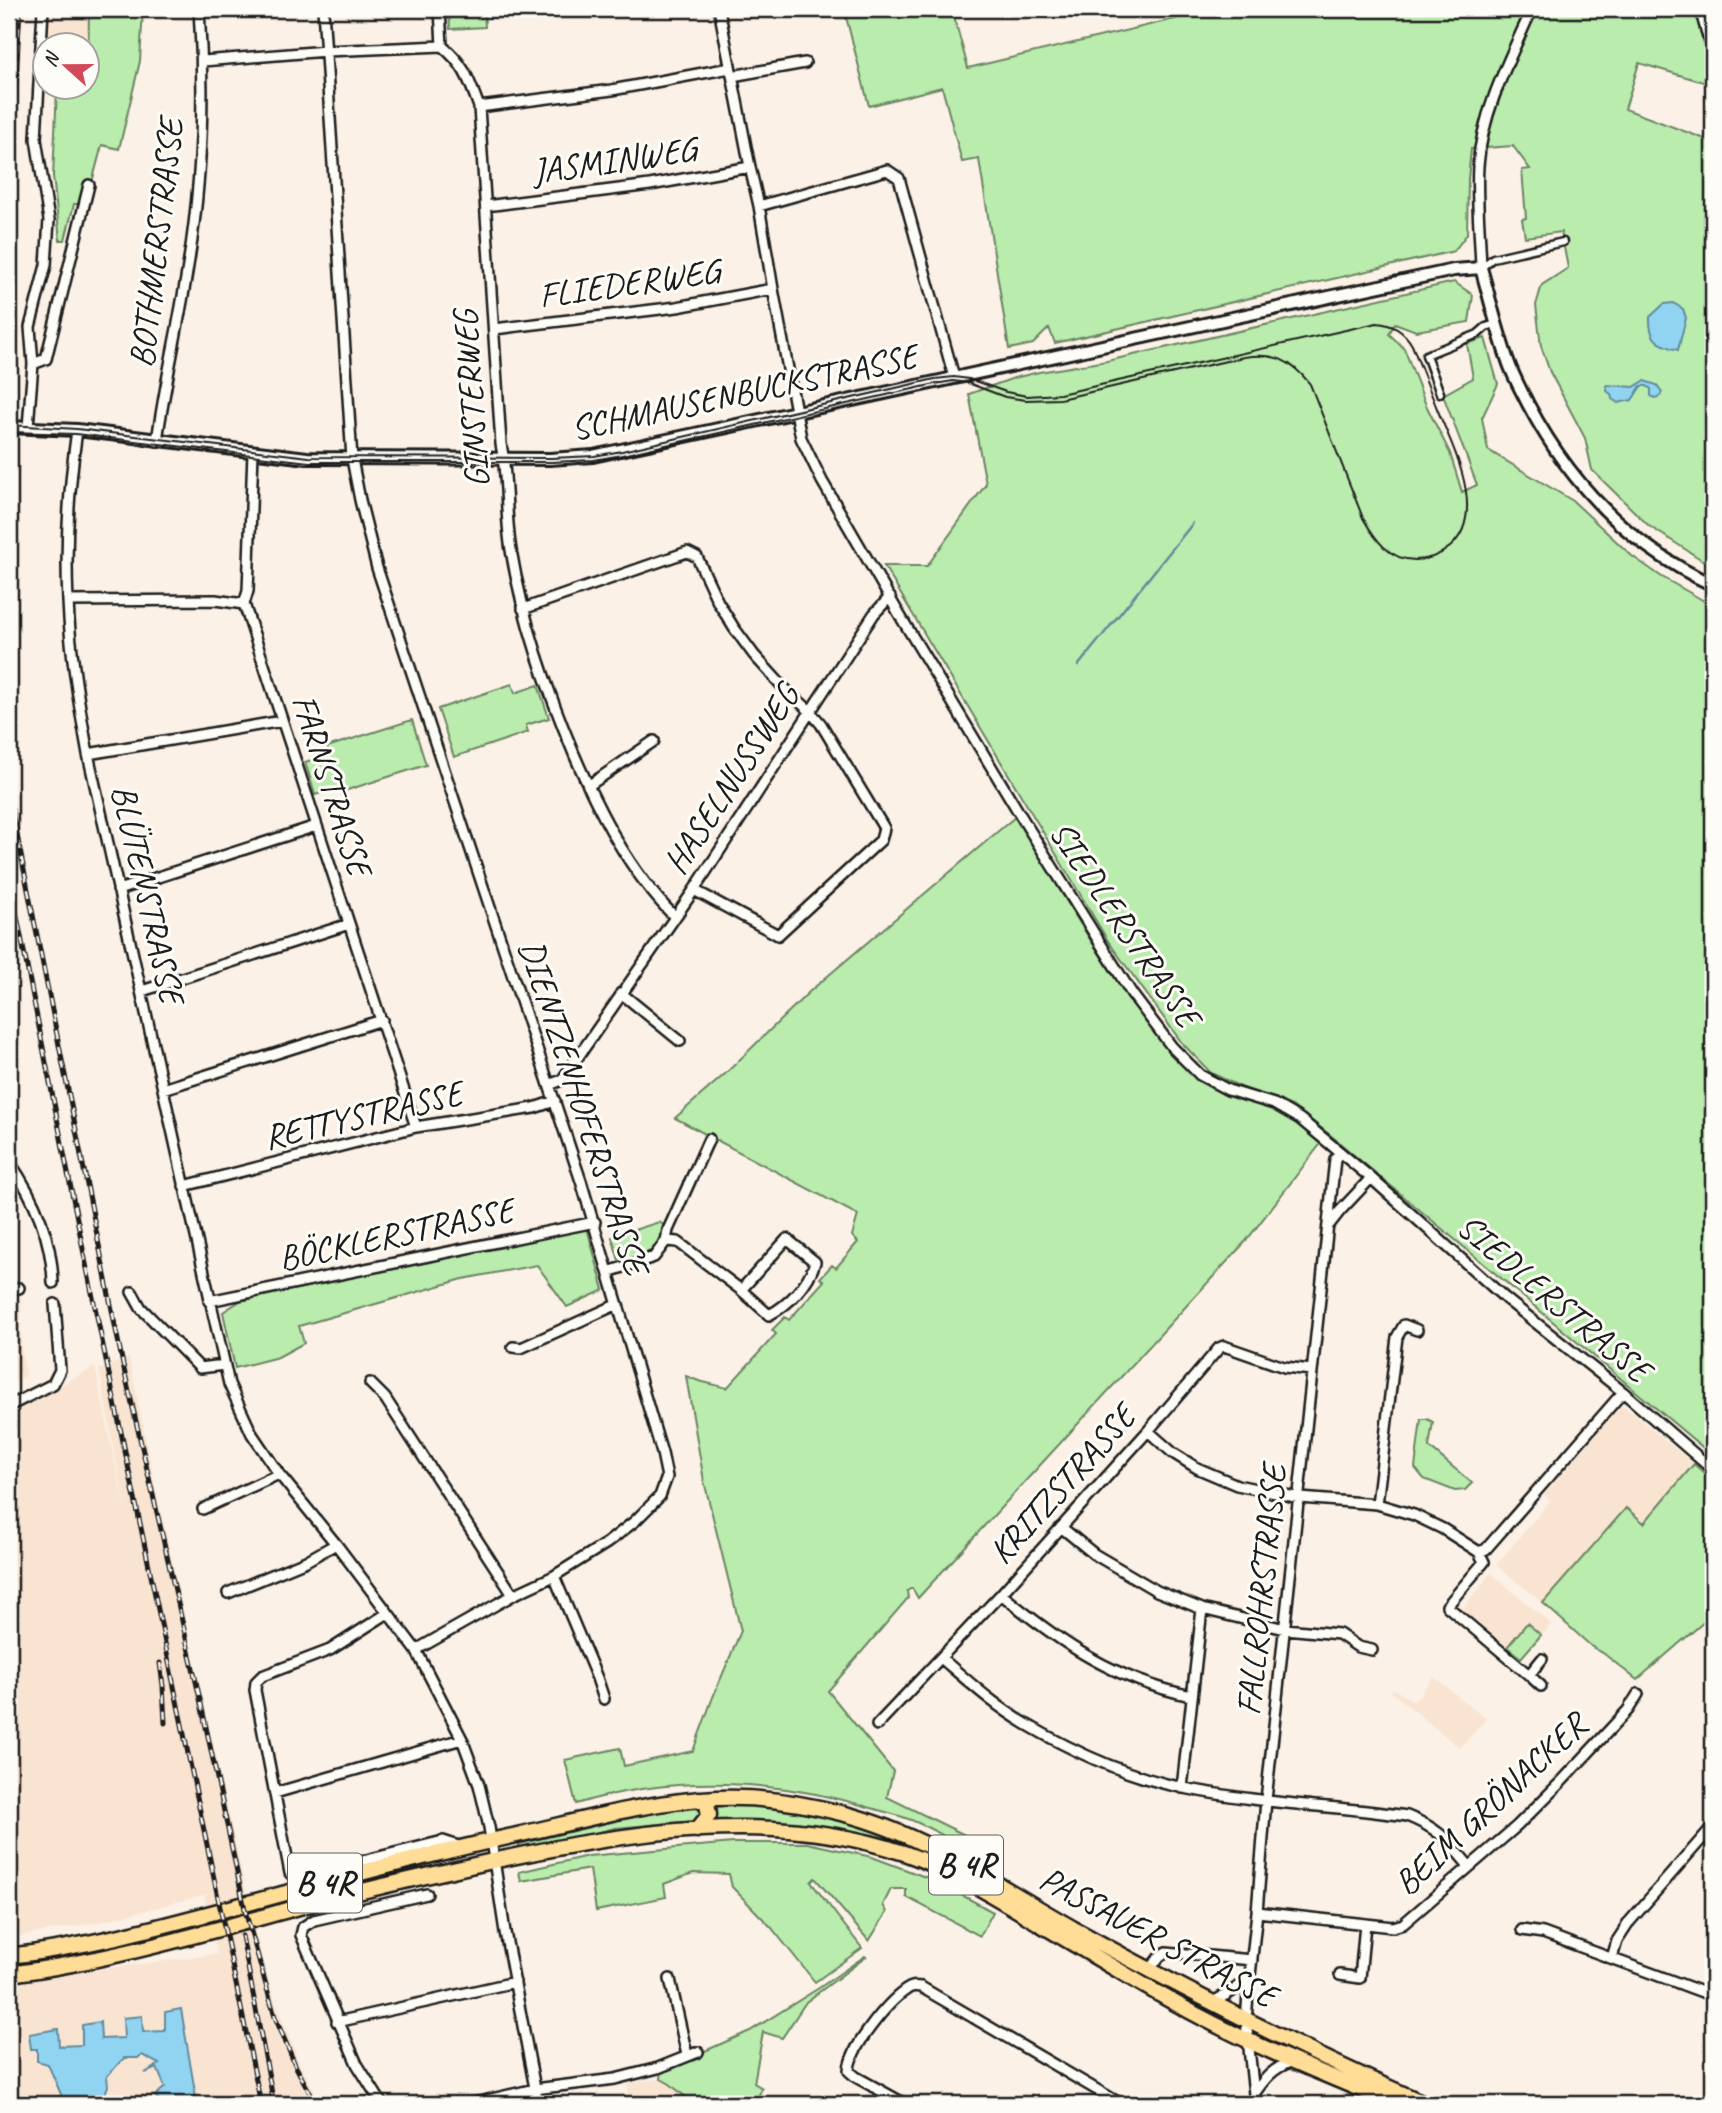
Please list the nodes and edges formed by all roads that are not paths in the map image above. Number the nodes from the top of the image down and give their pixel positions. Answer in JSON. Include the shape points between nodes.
{"nodes":[{"id":1,"x":43,"y":9,"type":"edge"},
{"id":2,"x":200,"y":9,"type":"edge"},
{"id":3,"x":323,"y":9,"type":"edge"},
{"id":4,"x":440,"y":9,"type":"edge"},
{"id":5,"x":719,"y":9,"type":"edge"},
{"id":6,"x":1532,"y":9,"type":"edge"},
{"id":7,"x":1700,"y":9,"type":"edge"},
{"id":8,"x":1713,"y":44,"type":"edge"},
{"id":9,"x":442,"y":46,"type":"junction"},
{"id":10,"x":326,"y":51,"type":"junction"},
{"id":11,"x":203,"y":61,"type":"junction"},
{"id":12,"x":804,"y":63,"type":"dead end"},
{"id":13,"x":731,"y":72,"type":"junction"},
{"id":14,"x":479,"y":107,"type":"junction"},
{"id":15,"x":750,"y":167,"type":"junction"},
{"id":16,"x":89,"y":185,"type":"dead end"},
{"id":17,"x":486,"y":206,"type":"junction"},
{"id":18,"x":760,"y":206,"type":"junction"},
{"id":19,"x":1563,"y":242,"type":"dead end"},
{"id":20,"x":1480,"y":268,"type":"junction"},
{"id":21,"x":773,"y":289,"type":"junction"},
{"id":22,"x":1497,"y":323,"type":"junction"},
{"id":23,"x":494,"y":329,"type":"junction"},
{"id":24,"x":33,"y":364,"type":"junction"},
{"id":25,"x":954,"y":377,"type":"junction"},
{"id":26,"x":1440,"y":393,"type":"dead end"},
{"id":27,"x":796,"y":413,"type":"junction"},
{"id":28,"x":9,"y":427,"type":"edge"},
{"id":29,"x":28,"y":427,"type":"junction"},
{"id":30,"x":77,"y":430,"type":"junction"},
{"id":31,"x":157,"y":441,"type":"junction"},
{"id":32,"x":253,"y":452,"type":"junction"},
{"id":33,"x":352,"y":459,"type":"junction"},
{"id":34,"x":504,"y":459,"type":"junction"},
{"id":35,"x":1713,"y":585,"type":"edge"},
{"id":36,"x":890,"y":597,"type":"junction"},
{"id":37,"x":68,"y":601,"type":"junction"},
{"id":38,"x":244,"y":604,"type":"junction"},
{"id":39,"x":523,"y":609,"type":"junction"},
{"id":40,"x":810,"y":710,"type":"junction"},
{"id":41,"x":282,"y":722,"type":"junction"},
{"id":42,"x":654,"y":741,"type":"dead end"},
{"id":43,"x":88,"y":754,"type":"junction"},
{"id":44,"x":588,"y":786,"type":"junction"},
{"id":45,"x":316,"y":827,"type":"junction"},
{"id":46,"x":118,"y":890,"type":"junction"},
{"id":47,"x":694,"y":890,"type":"junction"},
{"id":48,"x":674,"y":916,"type":"junction"},
{"id":49,"x":349,"y":924,"type":"junction"},
{"id":50,"x":142,"y":991,"type":"junction"},
{"id":51,"x":621,"y":993,"type":"junction"},
{"id":52,"x":382,"y":1020,"type":"junction"},
{"id":53,"x":680,"y":1041,"type":"dead end"},
{"id":54,"x":549,"y":1085,"type":"junction"},
{"id":55,"x":163,"y":1090,"type":"junction"},
{"id":56,"x":555,"y":1101,"type":"junction"},
{"id":57,"x":416,"y":1127,"type":"junction"},
{"id":58,"x":709,"y":1139,"type":"dead end"},
{"id":59,"x":1340,"y":1152,"type":"junction"},
{"id":60,"x":9,"y":1161,"type":"edge"},
{"id":61,"x":19,"y":1176,"type":"junction"},
{"id":62,"x":9,"y":1177,"type":"edge"},
{"id":63,"x":1371,"y":1178,"type":"junction"},
{"id":64,"x":184,"y":1186,"type":"junction"},
{"id":65,"x":595,"y":1222,"type":"junction"},
{"id":66,"x":1328,"y":1226,"type":"junction"},
{"id":67,"x":666,"y":1241,"type":"junction"},
{"id":68,"x":608,"y":1272,"type":"junction"},
{"id":69,"x":53,"y":1283,"type":"dead end"},
{"id":70,"x":19,"y":1288,"type":"dead end"},
{"id":71,"x":9,"y":1289,"type":"edge"},
{"id":72,"x":741,"y":1290,"type":"junction"},
{"id":73,"x":132,"y":1292,"type":"dead end"},
{"id":74,"x":209,"y":1301,"type":"junction"},
{"id":75,"x":54,"y":1304,"type":"dead end"},
{"id":76,"x":618,"y":1304,"type":"junction"},
{"id":77,"x":1417,"y":1331,"type":"dead end"},
{"id":78,"x":513,"y":1347,"type":"dead end"},
{"id":79,"x":224,"y":1365,"type":"junction"},
{"id":80,"x":1312,"y":1370,"type":"junction"},
{"id":81,"x":370,"y":1383,"type":"dead end"},
{"id":82,"x":1623,"y":1392,"type":"junction"},
{"id":83,"x":9,"y":1406,"type":"edge"},
{"id":84,"x":1148,"y":1432,"type":"junction"},
{"id":85,"x":1713,"y":1470,"type":"edge"},
{"id":86,"x":279,"y":1474,"type":"junction"},
{"id":87,"x":1300,"y":1498,"type":"junction"},
{"id":88,"x":1377,"y":1504,"type":"junction"},
{"id":89,"x":203,"y":1509,"type":"dead end"},
{"id":90,"x":1060,"y":1527,"type":"junction"},
{"id":91,"x":336,"y":1544,"type":"junction"},
{"id":92,"x":1479,"y":1552,"type":"junction"},
{"id":93,"x":554,"y":1576,"type":"junction"},
{"id":94,"x":228,"y":1593,"type":"dead end"},
{"id":95,"x":1001,"y":1594,"type":"junction"},
{"id":96,"x":513,"y":1595,"type":"junction"},
{"id":97,"x":1202,"y":1609,"type":"junction"},
{"id":98,"x":388,"y":1613,"type":"junction"},
{"id":99,"x":1286,"y":1629,"type":"junction"},
{"id":100,"x":416,"y":1650,"type":"junction"},
{"id":101,"x":1372,"y":1650,"type":"dead end"},
{"id":102,"x":941,"y":1658,"type":"junction"},
{"id":103,"x":1542,"y":1659,"type":"dead end"},
{"id":104,"x":1529,"y":1675,"type":"junction"},
{"id":105,"x":1541,"y":1686,"type":"dead end"},
{"id":106,"x":1638,"y":1694,"type":"dead end"},
{"id":107,"x":1191,"y":1696,"type":"junction"},
{"id":108,"x":604,"y":1699,"type":"dead end"},
{"id":109,"x":877,"y":1725,"type":"dead end"},
{"id":110,"x":462,"y":1739,"type":"junction"},
{"id":111,"x":1182,"y":1788,"type":"junction"},
{"id":112,"x":275,"y":1793,"type":"junction"},
{"id":113,"x":698,"y":1799,"type":"junction"},
{"id":114,"x":1266,"y":1800,"type":"junction"},
{"id":115,"x":1713,"y":1826,"type":"edge"},
{"id":116,"x":697,"y":1830,"type":"junction"},
{"id":117,"x":491,"y":1841,"type":"junction"},
{"id":118,"x":463,"y":1847,"type":"junction"},
{"id":119,"x":494,"y":1861,"type":"junction"},
{"id":120,"x":1469,"y":1866,"type":"junction"},
{"id":121,"x":427,"y":1894,"type":"dead end"},
{"id":122,"x":1257,"y":1912,"type":"junction"},
{"id":123,"x":1365,"y":1924,"type":"junction"},
{"id":124,"x":1522,"y":1930,"type":"dead end"},
{"id":125,"x":9,"y":1956,"type":"edge"},
{"id":126,"x":1612,"y":1958,"type":"junction"},
{"id":127,"x":1252,"y":1960,"type":"junction"},
{"id":128,"x":1149,"y":1970,"type":"junction"},
{"id":129,"x":9,"y":1974,"type":"edge"},
{"id":130,"x":1340,"y":1975,"type":"dead end"},
{"id":131,"x":1250,"y":1978,"type":"junction"},
{"id":132,"x":670,"y":1979,"type":"dead end"},
{"id":133,"x":515,"y":1982,"type":"junction"},
{"id":134,"x":1713,"y":1996,"type":"edge"},
{"id":135,"x":1211,"y":2003,"type":"junction"},
{"id":136,"x":1246,"y":2021,"type":"junction"},
{"id":137,"x":337,"y":2022,"type":"junction"},
{"id":138,"x":1250,"y":2042,"type":"junction"},
{"id":139,"x":698,"y":2052,"type":"dead end"},
{"id":140,"x":687,"y":2056,"type":"junction"},
{"id":141,"x":1293,"y":2061,"type":"junction"},
{"id":142,"x":535,"y":2089,"type":"junction"},
{"id":143,"x":1253,"y":2099,"type":"edge"},
{"id":144,"x":382,"y":2104,"type":"edge"},
{"id":145,"x":470,"y":2104,"type":"edge"},
{"id":146,"x":538,"y":2104,"type":"edge"},
{"id":147,"x":905,"y":2104,"type":"edge"},
{"id":148,"x":1121,"y":2104,"type":"edge"},
{"id":149,"x":1258,"y":2104,"type":"edge"},
{"id":150,"x":1396,"y":2104,"type":"edge"},
{"id":151,"x":1426,"y":2104,"type":"edge"}],
"edges":[{"from":1,"to":24,"type":"street","via":[[36,139],[49,220],[46,265],[30,327]]},
{"from":2,"to":11,"type":"street","name":"BOTHMERSTRASSE"},
{"from":3,"to":10,"type":"street","name":"DIENTZENHOFERSTRASSE"},
{"from":4,"to":9,"type":"street"},
{"from":5,"to":13,"type":"street","name":"SIEDLERSTRASSE"},
{"from":6,"to":20,"type":"street","via":[[1483,132],[1478,170]]},
{"from":7,"to":8,"type":"street"},
{"from":9,"to":10,"type":"street"},
{"from":9,"to":14,"type":"street","name":"GINSTERWEG","via":[[467,73]]},
{"from":10,"to":11,"type":"street"},
{"from":10,"to":33,"type":"street","name":"DIENTZENHOFERSTRASSE"},
{"from":11,"to":31,"type":"street","name":"BOTHMERSTRASSE","via":[[200,179]]},
{"from":12,"to":13,"type":"street"},
{"from":13,"to":14,"type":"street"},
{"from":13,"to":15,"type":"street","name":"SIEDLERSTRASSE"},
{"from":14,"to":17,"type":"street","name":"GINSTERWEG"},
{"from":15,"to":17,"type":"street","name":"JASMINWEG"},
{"from":15,"to":18,"type":"street","name":"SIEDLERSTRASSE"},
{"from":16,"to":24,"type":"street","via":[[46,359]]},
{"from":17,"to":23,"type":"street","name":"GINSTERWEG"},
{"from":18,"to":21,"type":"street","name":"SIEDLERSTRASSE"},
{"from":18,"to":25,"type":"street","via":[[887,170],[899,178]]},
{"from":19,"to":20,"type":"street","via":[[1493,258]]},
{"from":20,"to":22,"type":"street"},
{"from":20,"to":25,"type":"street","name":"SCHMAUSENBUCKSTRASSE"},
{"from":21,"to":23,"type":"street","name":"FLIEDERWEG","via":[[677,307]]},
{"from":21,"to":27,"type":"street","name":"SIEDLERSTRASSE"},
{"from":22,"to":26,"type":"street","via":[[1426,355]]},
{"from":22,"to":35,"type":"street","via":[[1520,389],[1576,480],[1637,539]]},
{"from":23,"to":34,"type":"street","name":"GINSTERWEG"},
{"from":24,"to":29,"type":"street"},
{"from":25,"to":27,"type":"street","name":"SCHMAUSENBUCKSTRASSE"},
{"from":27,"to":34,"type":"street","name":"SCHMAUSENBUCKSTRASSE","via":[[602,455]]},
{"from":27,"to":36,"type":"street","name":"SIEDLERSTRASSE","via":[[798,431],[813,463]]},
{"from":28,"to":29,"type":"street","name":"SCHMAUSENBUCKSTRASSE"},
{"from":29,"to":30,"type":"street","name":"SCHMAUSENBUCKSTRASSE"},
{"from":30,"to":31,"type":"street","name":"SCHMAUSENBUCKSTRASSE"},
{"from":30,"to":37,"type":"street","name":"BLÜTENSTRASSE","via":[[67,520]]},
{"from":31,"to":32,"type":"street","name":"SCHMAUSENBUCKSTRASSE"},
{"from":32,"to":33,"type":"street","name":"SCHMAUSENBUCKSTRASSE"},
{"from":32,"to":38,"type":"street","name":"FARNSTRASSE"},
{"from":33,"to":34,"type":"street","name":"SCHMAUSENBUCKSTRASSE"},
{"from":33,"to":54,"type":"street","name":"DIENTZENHOFERSTRASSE","via":[[377,568]]},
{"from":34,"to":39,"type":"street","name":"GINSTERWEG","via":[[509,537]]},
{"from":36,"to":40,"type":"street","name":"HASELNUSSWEG"},
{"from":36,"to":59,"type":"street","name":"SIEDLERSTRASSE","via":[[1105,953],[1166,1039],[1209,1081],[1282,1107]]},
{"from":37,"to":38,"type":"street","via":[[215,600]]},
{"from":37,"to":43,"type":"street","name":"BLÜTENSTRASSE"},
{"from":38,"to":41,"type":"street","name":"FARNSTRASSE"},
{"from":39,"to":40,"type":"street","via":[[687,552],[697,557],[718,602],[754,655]]},
{"from":39,"to":44,"type":"street","name":"GINSTERWEG","via":[[546,686]]},
{"from":40,"to":47,"type":"street","name":"HASELNUSSWEG"},
{"from":40,"to":47,"type":"street","via":[[884,828],[881,840],[778,935]]},
{"from":41,"to":43,"type":"street"},
{"from":41,"to":45,"type":"street","name":"FARNSTRASSE"},
{"from":42,"to":44,"type":"street"},
{"from":43,"to":46,"type":"street","name":"BLÜTENSTRASSE"},
{"from":44,"to":48,"type":"street","name":"GINSTERWEG","via":[[618,845]]},
{"from":45,"to":46,"type":"street"},
{"from":45,"to":49,"type":"street","name":"FARNSTRASSE"},
{"from":46,"to":50,"type":"street","name":"BLÜTENSTRASSE"},
{"from":47,"to":48,"type":"street","name":"HASELNUSSWEG"},
{"from":48,"to":51,"type":"street","name":"HASELNUSSWEG"},
{"from":49,"to":50,"type":"street"},
{"from":49,"to":52,"type":"street","name":"FARNSTRASSE"},
{"from":50,"to":55,"type":"street","name":"BLÜTENSTRASSE"},
{"from":51,"to":53,"type":"street"},
{"from":51,"to":54,"type":"street","name":"HASELNUSSWEG","via":[[562,1080]]},
{"from":52,"to":55,"type":"street"},
{"from":52,"to":57,"type":"street","name":"FARNSTRASSE"},
{"from":54,"to":56,"type":"street","name":"DIENTZENHOFERSTRASSE"},
{"from":55,"to":64,"type":"street","name":"BLÜTENSTRASSE"},
{"from":56,"to":57,"type":"street","name":"RETTYSTRASSE"},
{"from":56,"to":65,"type":"street","name":"DIENTZENHOFERSTRASSE"},
{"from":57,"to":64,"type":"street","name":"RETTYSTRASSE"},
{"from":58,"to":67,"type":"street"},
{"from":59,"to":63,"type":"street","name":"SIEDLERSTRASSE"},
{"from":59,"to":66,"type":"street","name":"FALLROHRSTRASSE","via":[[1335,1159]]},
{"from":60,"to":61,"type":"street"},
{"from":61,"to":62,"type":"street"},
{"from":61,"to":69,"type":"street","via":[[41,1218],[53,1261]]},
{"from":63,"to":66,"type":"street"},
{"from":63,"to":82,"type":"street","name":"SIEDLERSTRASSE","via":[[1506,1299]]},
{"from":64,"to":74,"type":"street","name":"BLÜTENSTRASSE"},
{"from":65,"to":68,"type":"street","name":"DIENTZENHOFERSTRASSE"},
{"from":65,"to":74,"type":"street","name":"BÖCKLERSTRASSE"},
{"from":66,"to":80,"type":"street","name":"FALLROHRSTRASSE"},
{"from":67,"to":68,"type":"street","via":[[654,1257]]},
{"from":67,"to":72,"type":"street","via":[[678,1242]]},
{"from":68,"to":76,"type":"street","name":"DIENTZENHOFERSTRASSE"},
{"from":70,"to":71,"type":"street"},
{"from":72,"to":72,"type":"street","via":[[787,1239],[815,1262],[811,1275],[781,1309],[769,1315]]},
{"from":73,"to":79,"type":"street","via":[[141,1308],[200,1368]]},
{"from":74,"to":79,"type":"street","name":"BLÜTENSTRASSE"},
{"from":75,"to":83,"type":"street","via":[[60,1370],[53,1384]]},
{"from":76,"to":78,"type":"street","via":[[521,1348]]},
{"from":76,"to":93,"type":"street","name":"DIENTZENHOFERSTRASSE","via":[[667,1477],[660,1496],[635,1521]]},
{"from":77,"to":88,"type":"street","via":[[1404,1325],[1397,1337]]},
{"from":79,"to":86,"type":"street","name":"BLÜTENSTRASSE","via":[[251,1434]]},
{"from":80,"to":84,"type":"street","name":"KRITZSTRASSE","via":[[1284,1367],[1224,1346]]},
{"from":80,"to":87,"type":"street","name":"FALLROHRSTRASSE"},
{"from":81,"to":96,"type":"street","via":[[385,1398]]},
{"from":82,"to":85,"type":"street","name":"SIEDLERSTRASSE"},
{"from":82,"to":92,"type":"street"},
{"from":84,"to":87,"type":"street","via":[[1197,1468],[1237,1485]]},
{"from":84,"to":90,"type":"street","name":"KRITZSTRASSE"},
{"from":86,"to":89,"type":"street"},
{"from":86,"to":91,"type":"street","name":"BLÜTENSTRASSE"},
{"from":87,"to":88,"type":"street"},
{"from":87,"to":99,"type":"street","name":"FALLROHRSTRASSE"},
{"from":88,"to":92,"type":"street","via":[[1414,1515]]},
{"from":90,"to":95,"type":"street","name":"KRITZSTRASSE"},
{"from":90,"to":97,"type":"street","via":[[1157,1591]]},
{"from":91,"to":94,"type":"street"},
{"from":91,"to":98,"type":"street","name":"BLÜTENSTRASSE"},
{"from":92,"to":104,"type":"street","via":[[1484,1562],[1447,1606]]},
{"from":93,"to":96,"type":"street","name":"DIENTZENHOFERSTRASSE"},
{"from":93,"to":108,"type":"street"},
{"from":95,"to":102,"type":"street","name":"KRITZSTRASSE"},
{"from":95,"to":107,"type":"street","via":[[1074,1650],[1110,1669]]},
{"from":96,"to":100,"type":"street","name":"DIENTZENHOFERSTRASSE"},
{"from":97,"to":99,"type":"street"},
{"from":97,"to":107,"type":"street"},
{"from":98,"to":100,"type":"street","name":"BLÜTENSTRASSE"},
{"from":98,"to":112,"type":"street","via":[[330,1650],[256,1682]]},
{"from":99,"to":101,"type":"street","via":[[1339,1634]]},
{"from":99,"to":114,"type":"street","name":"FALLROHRSTRASSE"},
{"from":100,"to":110,"type":"street","name":"BLÜTENSTRASSE"},
{"from":102,"to":109,"type":"street","name":"KRITZSTRASSE"},
{"from":102,"to":111,"type":"street","via":[[1024,1723],[1100,1762]]},
{"from":103,"to":104,"type":"street"},
{"from":104,"to":105,"type":"street"},
{"from":106,"to":120,"type":"street","name":"BEIM GRÖNACKER","via":[[1561,1782]]},
{"from":107,"to":111,"type":"street"},
{"from":110,"to":112,"type":"street"},
{"from":110,"to":117,"type":"street","name":"BLÜTENSTRASSE"},
{"from":111,"to":114,"type":"street"},
{"from":112,"to":118,"type":"street","via":[[293,1876],[443,1841]]},
{"from":113,"to":116,"type":"main road","via":[[707,1804],[709,1815]]},
{"from":113,"to":117,"type":"main road","name":"PASSAUER STRASSE","number":"B 4R"},
{"from":113,"to":128,"type":"main road","name":"PASSAUER STRASSE","number":"B 4R","via":[[791,1803],[895,1830]]},
{"from":114,"to":120,"type":"street","via":[[1407,1816],[1444,1836]]},
{"from":114,"to":122,"type":"street","name":"FALLROHRSTRASSE"},
{"from":115,"to":126,"type":"street","via":[[1630,1921]]},
{"from":116,"to":119,"type":"main road","name":"PASSAUER STRASSE","number":"B 4R","via":[[605,1839]]},
{"from":116,"to":138,"type":"main road","name":"PASSAUER STRASSE","number":"B 4R","via":[[814,1832],[903,1853],[976,1886],[1179,2006]]},
{"from":117,"to":118,"type":"main road","number":"B 4R"},
{"from":117,"to":119,"type":"street","name":"BLÜTENSTRASSE"},
{"from":118,"to":125,"type":"main road","number":"B 4R","via":[[142,1931]]},
{"from":119,"to":129,"type":"main road","number":"B 4R","via":[[128,1953]]},
{"from":119,"to":133,"type":"street","name":"BLÜTENSTRASSE"},
{"from":120,"to":123,"type":"street","name":"BEIM GRÖNACKER","via":[[1404,1924]]},
{"from":121,"to":137,"type":"street","via":[[314,1920],[303,1927],[301,1935]]},
{"from":122,"to":123,"type":"street","name":"BEIM GRÖNACKER"},
{"from":122,"to":127,"type":"street","name":"FALLROHRSTRASSE"},
{"from":123,"to":130,"type":"street","name":"BEIM GRÖNACKER","via":[[1360,1978]]},
{"from":124,"to":126,"type":"street"},
{"from":126,"to":134,"type":"street"},
{"from":127,"to":128,"type":"street","via":[[1166,1952]]},
{"from":127,"to":131,"type":"street","name":"FALLROHRSTRASSE"},
{"from":128,"to":135,"type":"main road","name":"PASSAUER STRASSE","number":"B 4R"},
{"from":131,"to":135,"type":"street"},
{"from":131,"to":136,"type":"street","name":"FALLROHRSTRASSE"},
{"from":132,"to":140,"type":"street"},
{"from":133,"to":137,"type":"street"},
{"from":133,"to":142,"type":"street","name":"BLÜTENSTRASSE"},
{"from":135,"to":136,"type":"main road","name":"PASSAUER STRASSE","number":"B 4R"},
{"from":136,"to":138,"type":"street","name":"FALLROHRSTRASSE"},
{"from":136,"to":151,"type":"main road","name":"PASSAUER STRASSE","number":"B 4R"},
{"from":137,"to":144,"type":"street"},
{"from":138,"to":141,"type":"main road","name":"PASSAUER STRASSE","number":"B 4R"},
{"from":138,"to":143,"type":"street","name":"FALLROHRSTRASSE"},
{"from":139,"to":140,"type":"street"},
{"from":140,"to":142,"type":"street","via":[[615,2078]]},
{"from":141,"to":143,"type":"street","via":[[1269,2073]]},
{"from":141,"to":150,"type":"main road","name":"PASSAUER STRASSE","number":"B 4R"},
{"from":142,"to":145,"type":"street"},
{"from":142,"to":146,"type":"street","name":"BLÜTENSTRASSE"},
{"from":143,"to":149,"type":"street","name":"FALLROHRSTRASSE"},
{"from":147,"to":148,"type":"street","via":[[856,2077],[849,2071],[849,2062],[875,2022],[914,1986]]}]}
